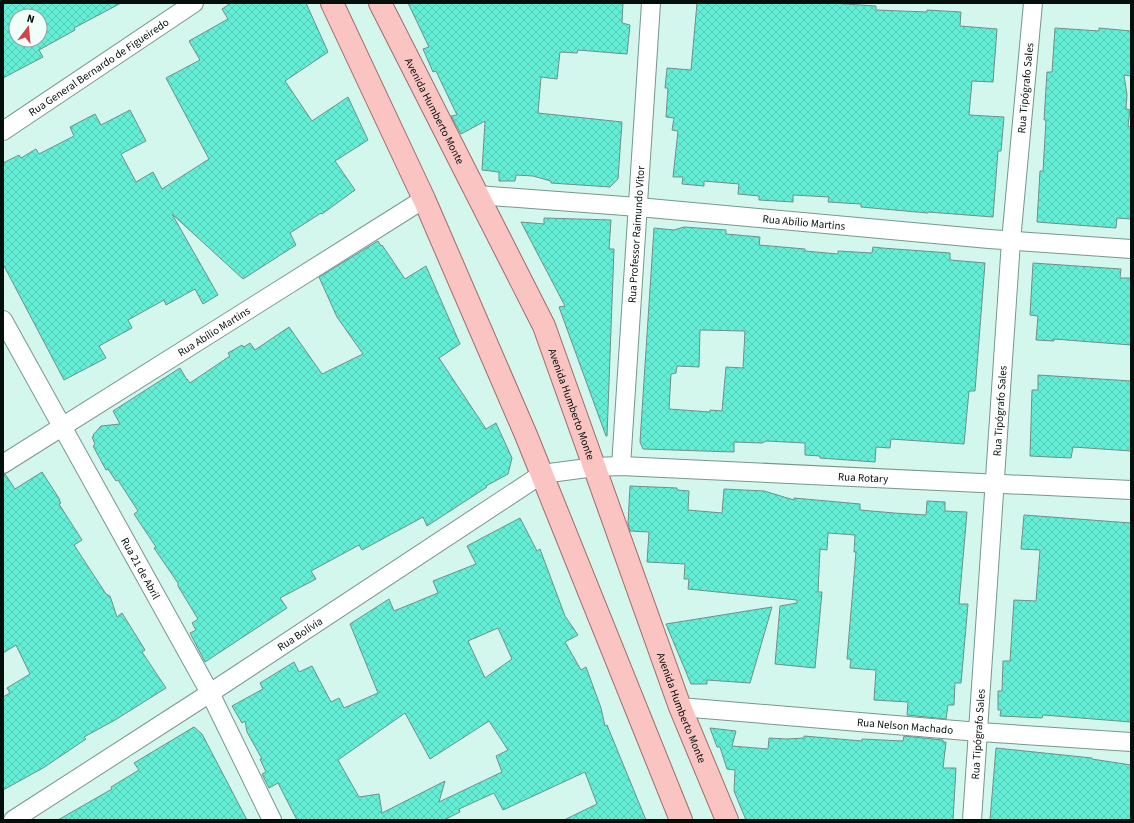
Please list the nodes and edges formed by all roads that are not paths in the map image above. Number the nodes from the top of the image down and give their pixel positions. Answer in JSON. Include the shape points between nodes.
{"nodes":[{"id":1,"x":194,"y":3,"type":"edge"},
{"id":2,"x":332,"y":3,"type":"edge"},
{"id":3,"x":380,"y":3,"type":"edge"},
{"id":4,"x":651,"y":3,"type":"edge"},
{"id":5,"x":1033,"y":3,"type":"edge"},
{"id":6,"x":3,"y":131,"type":"edge"},
{"id":7,"x":477,"y":195,"type":"junction"},
{"id":8,"x":424,"y":199,"type":"junction"},
{"id":9,"x":638,"y":207,"type":"junction"},
{"id":10,"x":1011,"y":241,"type":"junction"},
{"id":11,"x":1131,"y":249,"type":"edge"},
{"id":12,"x":3,"y":320,"type":"edge"},
{"id":13,"x":62,"y":427,"type":"junction"},
{"id":14,"x":3,"y":464,"type":"edge"},
{"id":15,"x":621,"y":466,"type":"junction"},
{"id":16,"x":595,"y":467,"type":"junction"},
{"id":17,"x":542,"y":474,"type":"junction"},
{"id":18,"x":996,"y":484,"type":"junction"},
{"id":19,"x":1131,"y":490,"type":"edge"},
{"id":20,"x":210,"y":693,"type":"junction"},
{"id":21,"x":680,"y":707,"type":"junction"},
{"id":22,"x":979,"y":732,"type":"junction"},
{"id":23,"x":1131,"y":742,"type":"edge"},
{"id":24,"x":12,"y":820,"type":"edge"},
{"id":25,"x":272,"y":820,"type":"edge"},
{"id":26,"x":681,"y":820,"type":"edge"},
{"id":27,"x":727,"y":820,"type":"edge"},
{"id":28,"x":972,"y":820,"type":"edge"}],
"edges":[{"from":1,"to":6,"type":"street","name":"Rua General Bernardo de Figueiredo"},
{"from":2,"to":8,"type":"main road"},
{"from":3,"to":7,"type":"main road","name":"Avenida Humberto Monte"},
{"from":4,"to":9,"type":"street","name":"Rua Professor Raimundo Vitor"},
{"from":5,"to":10,"type":"street","name":"Rua Tipógrafo Sales"},
{"from":7,"to":9,"type":"street","name":"Rua Abílio Martins"},
{"from":7,"to":16,"type":"main road","name":"Avenida Humberto Monte","via":[[544,326]]},
{"from":8,"to":13,"type":"street","name":"Rua Abílio Martins"},
{"from":8,"to":17,"type":"main road"},
{"from":9,"to":10,"type":"street","name":"Rua Abílio Martins"},
{"from":9,"to":15,"type":"street","name":"Rua Professor Raimundo Vitor"},
{"from":10,"to":11,"type":"street","name":"Rua Abílio Martins"},
{"from":10,"to":18,"type":"street","name":"Rua Tipógrafo Sales"},
{"from":12,"to":13,"type":"street","name":"Rua 21 de Abril"},
{"from":13,"to":14,"type":"street","name":"Rua Abílio Martins"},
{"from":13,"to":20,"type":"street","name":"Rua 21 de Abril"},
{"from":15,"to":16,"type":"street","name":"Rua Rotary"},
{"from":15,"to":18,"type":"street","name":"Rua Rotary"},
{"from":16,"to":17,"type":"street","name":"Rua Bolívia"},
{"from":16,"to":21,"type":"main road","name":"Avenida Humberto Monte"},
{"from":17,"to":20,"type":"street","name":"Rua Bolívia"},
{"from":17,"to":26,"type":"main road"},
{"from":18,"to":19,"type":"street","name":"Rua Rotary"},
{"from":18,"to":22,"type":"street","name":"Rua Tipógrafo Sales"},
{"from":20,"to":24,"type":"street","name":"Rua Bolívia"},
{"from":20,"to":25,"type":"street","name":"Rua 21 de Abril"},
{"from":21,"to":22,"type":"street","name":"Rua Nelson Machado"},
{"from":21,"to":27,"type":"main road","name":"Avenida Humberto Monte"},
{"from":22,"to":23,"type":"street","name":"Rua Nelson Machado"},
{"from":22,"to":28,"type":"street","name":"Rua Tipógrafo Sales"}]}
